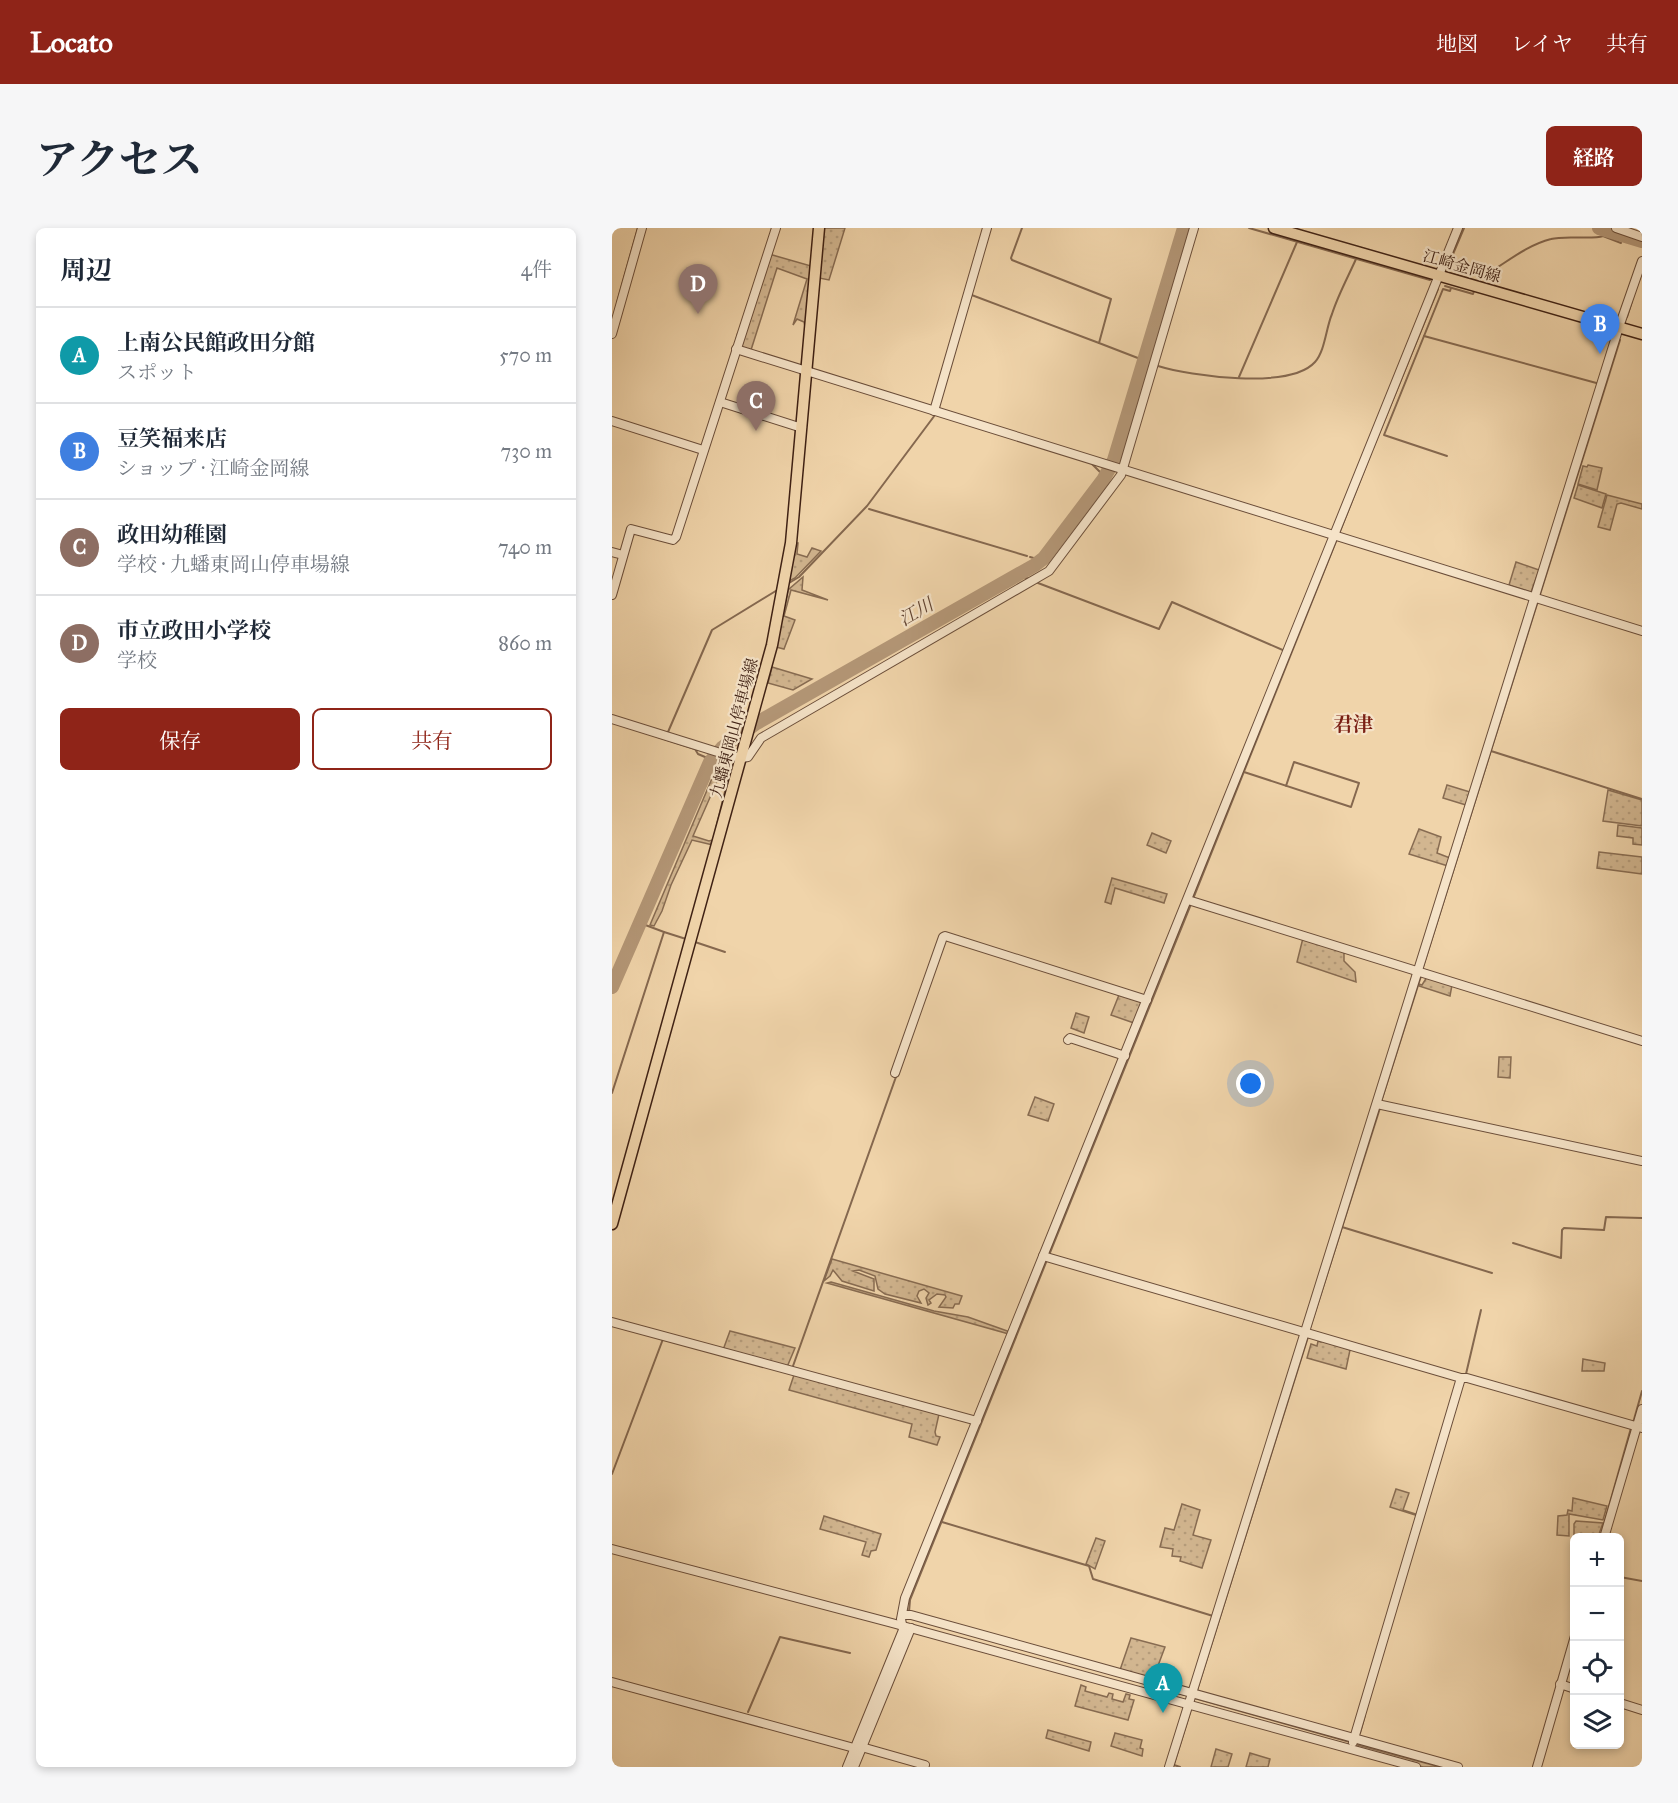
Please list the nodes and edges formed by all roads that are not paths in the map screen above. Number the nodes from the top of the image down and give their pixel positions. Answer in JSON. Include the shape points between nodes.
{"nodes":[{"id":1,"x":642,"y":228,"type":"edge"},
{"id":2,"x":776,"y":228,"type":"edge"},
{"id":3,"x":819,"y":228,"type":"edge"},
{"id":4,"x":987,"y":228,"type":"edge"},
{"id":5,"x":1194,"y":228,"type":"edge"},
{"id":6,"x":1274,"y":228,"type":"edge"},
{"id":7,"x":1458,"y":228,"type":"edge"},
{"id":8,"x":1616,"y":228,"type":"edge"},
{"id":9,"x":1642,"y":237,"type":"edge"},
{"id":10,"x":1642,"y":261,"type":"edge"},
{"id":11,"x":1439,"y":275,"type":"junction"},
{"id":12,"x":615,"y":312,"type":"edge"},
{"id":13,"x":1620,"y":327,"type":"junction"},
{"id":14,"x":612,"y":334,"type":"edge"},
{"id":15,"x":1642,"y":334,"type":"edge"},
{"id":16,"x":736,"y":349,"type":"junction"},
{"id":17,"x":807,"y":371,"type":"junction"},
{"id":18,"x":720,"y":402,"type":"junction"},
{"id":19,"x":934,"y":411,"type":"junction"},
{"id":20,"x":612,"y":421,"type":"edge"},
{"id":21,"x":802,"y":428,"type":"junction"},
{"id":22,"x":703,"y":450,"type":"junction"},
{"id":23,"x":1121,"y":469,"type":"junction"},
{"id":24,"x":1337,"y":536,"type":"junction"},
{"id":25,"x":619,"y":554,"type":"edge"},
{"id":26,"x":612,"y":595,"type":"edge"},
{"id":27,"x":1538,"y":597,"type":"junction"},
{"id":28,"x":1642,"y":631,"type":"edge"},
{"id":29,"x":612,"y":719,"type":"edge"},
{"id":30,"x":743,"y":754,"type":"junction"},
{"id":31,"x":1190,"y":901,"type":"junction"},
{"id":32,"x":1420,"y":973,"type":"junction"},
{"id":33,"x":1148,"y":1000,"type":"junction"},
{"id":34,"x":1068,"y":1040,"type":"dead end"},
{"id":35,"x":1642,"y":1041,"type":"edge"},
{"id":36,"x":1125,"y":1056,"type":"junction"},
{"id":37,"x":895,"y":1073,"type":"dead end"},
{"id":38,"x":1379,"y":1104,"type":"junction"},
{"id":39,"x":1642,"y":1161,"type":"edge"},
{"id":40,"x":612,"y":1224,"type":"edge"},
{"id":41,"x":1046,"y":1257,"type":"junction"},
{"id":42,"x":612,"y":1322,"type":"edge"},
{"id":43,"x":1308,"y":1333,"type":"junction"},
{"id":44,"x":1461,"y":1378,"type":"junction"},
{"id":45,"x":1642,"y":1409,"type":"edge"},
{"id":46,"x":977,"y":1421,"type":"junction"},
{"id":47,"x":1636,"y":1427,"type":"edge"},
{"id":48,"x":1605,"y":1533,"type":"edge"},
{"id":49,"x":612,"y":1549,"type":"edge"},
{"id":50,"x":910,"y":1622,"type":"junction"},
{"id":51,"x":1573,"y":1641,"type":"edge"},
{"id":52,"x":612,"y":1682,"type":"edge"},
{"id":53,"x":1560,"y":1684,"type":"junction"},
{"id":54,"x":1570,"y":1687,"type":"edge"},
{"id":55,"x":1190,"y":1698,"type":"junction"},
{"id":56,"x":1624,"y":1704,"type":"edge"},
{"id":57,"x":1642,"y":1710,"type":"edge"},
{"id":58,"x":1353,"y":1743,"type":"junction"},
{"id":59,"x":858,"y":1746,"type":"junction"},
{"id":60,"x":926,"y":1765,"type":"dead end"},
{"id":61,"x":847,"y":1767,"type":"edge"},
{"id":62,"x":854,"y":1767,"type":"edge"},
{"id":63,"x":1169,"y":1767,"type":"edge"},
{"id":64,"x":1416,"y":1767,"type":"edge"},
{"id":65,"x":1458,"y":1767,"type":"edge"},
{"id":66,"x":1537,"y":1767,"type":"edge"}],
"edges":[{"from":1,"to":12,"type":"street"},
{"from":2,"to":16,"type":"street"},
{"from":3,"to":17,"type":"main road","name":"九蟠東岡山停車場線"},
{"from":4,"to":19,"type":"street"},
{"from":5,"to":23,"type":"street"},
{"from":6,"to":11,"type":"main road","name":"江崎金岡線"},
{"from":7,"to":11,"type":"street"},
{"from":8,"to":9,"type":"street"},
{"from":10,"to":13,"type":"street"},
{"from":11,"to":13,"type":"main road","name":"江崎金岡線"},
{"from":11,"to":24,"type":"street"},
{"from":12,"to":14,"type":"street"},
{"from":13,"to":15,"type":"main road","name":"江崎金岡線"},
{"from":13,"to":27,"type":"street"},
{"from":16,"to":17,"type":"street"},
{"from":16,"to":18,"type":"street"},
{"from":17,"to":19,"type":"street"},
{"from":17,"to":21,"type":"main road","name":"九蟠東岡山停車場線"},
{"from":18,"to":21,"type":"street"},
{"from":18,"to":22,"type":"street"},
{"from":19,"to":23,"type":"street"},
{"from":20,"to":22,"type":"street"},
{"from":21,"to":30,"type":"main road","name":"九蟠東岡山停車場線","via":[[787,568],[772,645]]},
{"from":22,"to":25,"type":"street","via":[[676,537],[673,540],[631,529]]},
{"from":23,"to":24,"type":"street"},
{"from":23,"to":30,"type":"street","via":[[1113,488],[1049,571],[761,738],[748,757]]},
{"from":24,"to":27,"type":"street"},
{"from":24,"to":31,"type":"street"},
{"from":25,"to":26,"type":"street"},
{"from":27,"to":28,"type":"street"},
{"from":27,"to":32,"type":"street"},
{"from":29,"to":30,"type":"street","via":[[727,755]]},
{"from":30,"to":40,"type":"main road","name":"九蟠東岡山停車場線"},
{"from":31,"to":32,"type":"street"},
{"from":31,"to":33,"type":"street"},
{"from":32,"to":35,"type":"street"},
{"from":32,"to":38,"type":"street"},
{"from":33,"to":36,"type":"street"},
{"from":33,"to":37,"type":"street","via":[[945,936]]},
{"from":34,"to":36,"type":"street"},
{"from":36,"to":41,"type":"street"},
{"from":38,"to":39,"type":"street"},
{"from":38,"to":43,"type":"street"},
{"from":41,"to":43,"type":"street"},
{"from":41,"to":46,"type":"street"},
{"from":42,"to":46,"type":"street"},
{"from":43,"to":44,"type":"street"},
{"from":43,"to":55,"type":"street"},
{"from":44,"to":47,"type":"street"},
{"from":44,"to":58,"type":"street"},
{"from":45,"to":47,"type":"street"},
{"from":46,"to":50,"type":"street","via":[[905,1598]]},
{"from":47,"to":48,"type":"street"},
{"from":49,"to":50,"type":"street"},
{"from":50,"to":55,"type":"street"},
{"from":50,"to":55,"type":"street"},
{"from":50,"to":59,"type":"street","via":[[901,1635]]},
{"from":51,"to":53,"type":"street"},
{"from":52,"to":59,"type":"street"},
{"from":53,"to":54,"type":"street"},
{"from":53,"to":66,"type":"street"},
{"from":55,"to":58,"type":"street"},
{"from":55,"to":58,"type":"street"},
{"from":55,"to":63,"type":"street"},
{"from":56,"to":57,"type":"street"},
{"from":58,"to":64,"type":"street"},
{"from":58,"to":65,"type":"street"},
{"from":59,"to":60,"type":"street"},
{"from":59,"to":61,"type":"street"},
{"from":59,"to":62,"type":"street"}]}
